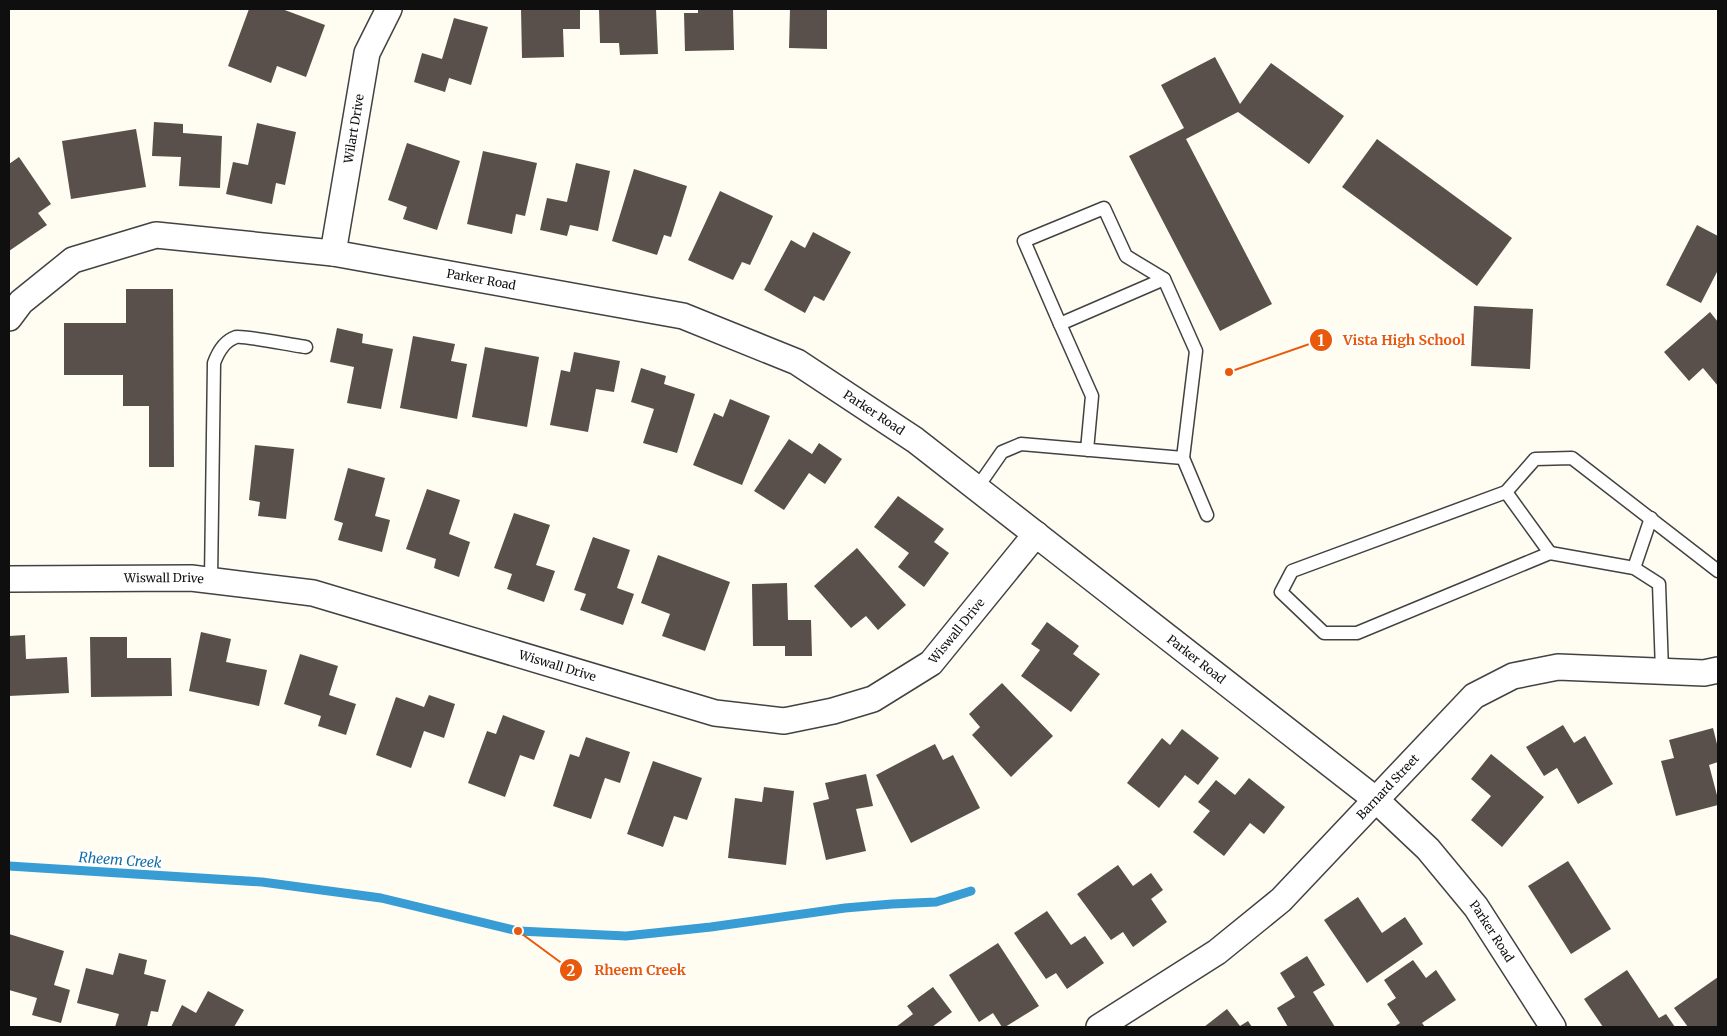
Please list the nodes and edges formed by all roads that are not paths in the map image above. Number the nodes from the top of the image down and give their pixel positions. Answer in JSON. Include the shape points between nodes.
{"nodes":[{"id":1,"x":389,"y":9,"type":"edge"},
{"id":2,"x":333,"y":253,"type":"junction"},
{"id":3,"x":1164,"y":279,"type":"junction"},
{"id":4,"x":9,"y":318,"type":"edge"},
{"id":5,"x":1060,"y":324,"type":"junction"},
{"id":6,"x":306,"y":348,"type":"dead end"},
{"id":7,"x":1088,"y":450,"type":"junction"},
{"id":8,"x":1183,"y":458,"type":"junction"},
{"id":9,"x":977,"y":488,"type":"junction"},
{"id":10,"x":1506,"y":492,"type":"junction"},
{"id":11,"x":1207,"y":515,"type":"dead end"},
{"id":12,"x":1651,"y":518,"type":"junction"},
{"id":13,"x":1036,"y":534,"type":"junction"},
{"id":14,"x":1550,"y":553,"type":"junction"},
{"id":15,"x":1634,"y":568,"type":"junction"},
{"id":16,"x":1718,"y":572,"type":"edge"},
{"id":17,"x":9,"y":579,"type":"edge"},
{"id":18,"x":211,"y":580,"type":"junction"},
{"id":19,"x":1718,"y":670,"type":"edge"},
{"id":20,"x":1662,"y":671,"type":"junction"},
{"id":21,"x":1375,"y":799,"type":"junction"},
{"id":22,"x":1099,"y":1027,"type":"edge"},
{"id":23,"x":1553,"y":1027,"type":"edge"}],
"edges":[{"from":1,"to":2,"type":"street","name":"Wilart Drive","via":[[367,53]]},
{"from":2,"to":4,"type":"street","name":"Parker Road","via":[[156,235],[73,260],[21,302]]},
{"from":2,"to":9,"type":"street","name":"Parker Road","via":[[683,316],[797,362],[915,440]]},
{"from":3,"to":5,"type":"lane"},
{"from":3,"to":5,"type":"lane","via":[[1126,256],[1104,208],[1024,241]]},
{"from":3,"to":8,"type":"lane","via":[[1196,351]]},
{"from":5,"to":7,"type":"lane","via":[[1092,396]]},
{"from":6,"to":18,"type":"lane","via":[[238,336],[218,352],[214,363]]},
{"from":7,"to":8,"type":"lane"},
{"from":7,"to":9,"type":"lane","via":[[1021,444],[1002,452]]},
{"from":8,"to":11,"type":"lane"},
{"from":9,"to":13,"type":"street","name":"Parker Road"},
{"from":10,"to":12,"type":"lane","via":[[1535,459],[1572,458]]},
{"from":10,"to":14,"type":"lane"},
{"from":10,"to":14,"type":"lane","via":[[1292,571],[1281,592],[1324,633],[1357,633]]},
{"from":12,"to":15,"type":"lane"},
{"from":12,"to":16,"type":"lane"},
{"from":13,"to":18,"type":"street","name":"Wiswall Drive","via":[[931,663],[873,699],[784,721],[715,713],[314,593]]},
{"from":13,"to":21,"type":"street","name":"Parker Road"},
{"from":14,"to":15,"type":"lane"},
{"from":15,"to":20,"type":"lane","via":[[1659,584]]},
{"from":17,"to":18,"type":"street","name":"Wiswall Drive"},
{"from":19,"to":20,"type":"street","name":"Barnard Street","via":[[1704,674]]},
{"from":20,"to":21,"type":"street","name":"Barnard Street","via":[[1558,667],[1513,676],[1474,696]]},
{"from":21,"to":22,"type":"street","name":"Barnard Street","via":[[1281,900],[1217,952]]},
{"from":21,"to":23,"type":"street","name":"Parker Road","via":[[1428,849],[1476,907]]}]}
